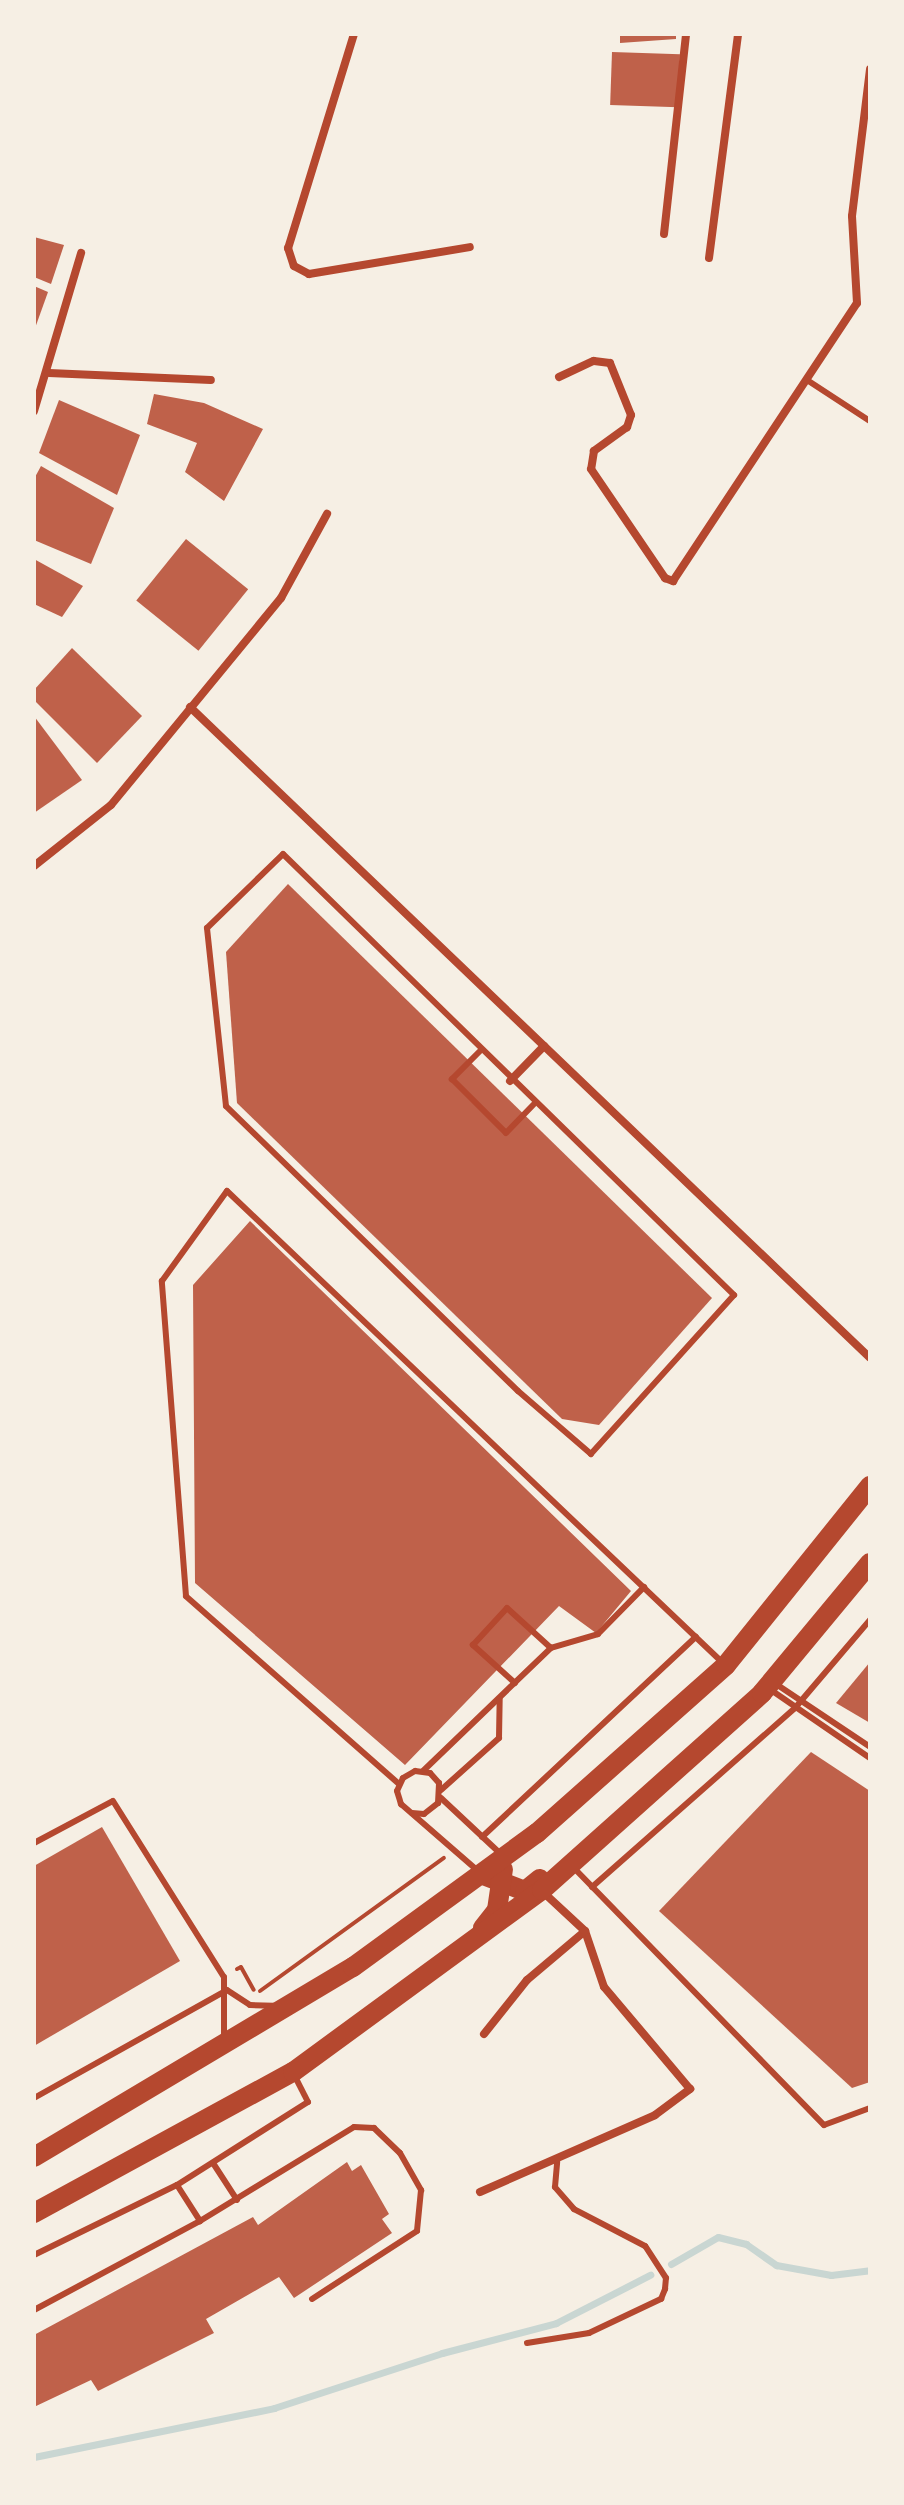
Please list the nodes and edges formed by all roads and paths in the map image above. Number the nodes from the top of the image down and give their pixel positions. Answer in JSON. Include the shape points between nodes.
{"nodes":[{"id":1,"x":354,"y":34,"type":"edge"},
{"id":2,"x":686,"y":34,"type":"edge"},
{"id":3,"x":738,"y":34,"type":"edge"},
{"id":4,"x":870,"y":69,"type":"edge"},
{"id":5,"x":664,"y":234,"type":"dead end"},
{"id":6,"x":470,"y":247,"type":"dead end"},
{"id":7,"x":81,"y":253,"type":"dead end"},
{"id":8,"x":709,"y":258,"type":"dead end"},
{"id":9,"x":49,"y":373,"type":"junction"},
{"id":10,"x":559,"y":377,"type":"dead end"},
{"id":11,"x":211,"y":380,"type":"dead end"},
{"id":12,"x":807,"y":380,"type":"junction"},
{"id":13,"x":34,"y":411,"type":"edge"},
{"id":14,"x":870,"y":421,"type":"edge"},
{"id":15,"x":327,"y":514,"type":"dead end"},
{"id":16,"x":190,"y":707,"type":"junction"},
{"id":17,"x":34,"y":866,"type":"edge"},
{"id":18,"x":544,"y":1046,"type":"junction"},
{"id":19,"x":480,"y":1051,"type":"junction"},
{"id":20,"x":510,"y":1081,"type":"junction"},
{"id":21,"x":534,"y":1104,"type":"junction"},
{"id":22,"x":870,"y":1358,"type":"edge"},
{"id":23,"x":870,"y":1486,"type":"edge"},
{"id":24,"x":870,"y":1563,"type":"edge"},
{"id":25,"x":644,"y":1587,"type":"junction"},
{"id":26,"x":870,"y":1620,"type":"edge"},
{"id":27,"x":696,"y":1637,"type":"junction"},
{"id":28,"x":551,"y":1648,"type":"junction"},
{"id":29,"x":726,"y":1665,"type":"junction"},
{"id":30,"x":515,"y":1683,"type":"junction"},
{"id":31,"x":770,"y":1684,"type":"junction"},
{"id":32,"x":500,"y":1699,"type":"junction"},
{"id":33,"x":803,"y":1701,"type":"junction"},
{"id":34,"x":795,"y":1708,"type":"junction"},
{"id":35,"x":870,"y":1747,"type":"edge"},
{"id":36,"x":870,"y":1758,"type":"edge"},
{"id":37,"x":423,"y":1771,"type":"junction"},
{"id":38,"x":399,"y":1784,"type":"junction"},
{"id":39,"x":441,"y":1794,"type":"junction"},
{"id":40,"x":412,"y":1813,"type":"junction"},
{"id":41,"x":482,"y":1837,"type":"junction"},
{"id":42,"x":34,"y":1843,"type":"edge"},
{"id":43,"x":455,"y":1851,"type":"junction"},
{"id":44,"x":505,"y":1858,"type":"junction"},
{"id":45,"x":578,"y":1860,"type":"junction"},
{"id":46,"x":492,"y":1879,"type":"junction"},
{"id":47,"x":592,"y":1887,"type":"junction"},
{"id":48,"x":542,"y":1890,"type":"junction"},
{"id":49,"x":585,"y":1931,"type":"junction"},
{"id":50,"x":467,"y":1946,"type":"junction"},
{"id":51,"x":224,"y":1977,"type":"junction"},
{"id":52,"x":227,"y":1990,"type":"junction"},
{"id":53,"x":293,"y":2006,"type":"junction"},
{"id":54,"x":484,"y":2034,"type":"dead end"},
{"id":55,"x":208,"y":2056,"type":"junction"},
{"id":56,"x":293,"y":2072,"type":"junction"},
{"id":57,"x":34,"y":2098,"type":"edge"},
{"id":58,"x":870,"y":2108,"type":"edge"},
{"id":59,"x":34,"y":2157,"type":"edge"},
{"id":60,"x":557,"y":2162,"type":"junction"},
{"id":61,"x":213,"y":2163,"type":"junction"},
{"id":62,"x":177,"y":2185,"type":"junction"},
{"id":63,"x":480,"y":2192,"type":"dead end"},
{"id":64,"x":237,"y":2200,"type":"junction"},
{"id":65,"x":34,"y":2213,"type":"edge"},
{"id":66,"x":200,"y":2221,"type":"junction"},
{"id":67,"x":34,"y":2255,"type":"edge"},
{"id":68,"x":312,"y":2299,"type":"dead end"},
{"id":69,"x":34,"y":2310,"type":"edge"},
{"id":70,"x":527,"y":2343,"type":"dead end"}],
"edges":[{"from":1,"to":6,"type":"street","via":[[288,248],[294,266],[309,274]]},
{"from":2,"to":5,"type":"street"},
{"from":3,"to":8,"type":"street"},
{"from":4,"to":12,"type":"street","via":[[852,216],[857,303]]},
{"from":7,"to":9,"type":"street"},
{"from":9,"to":11,"type":"street"},
{"from":9,"to":13,"type":"street"},
{"from":10,"to":12,"type":"street","via":[[594,361],[610,363],[631,415],[627,427],[594,451],[591,469],[665,578],[673,581]]},
{"from":12,"to":14,"type":"lane"},
{"from":15,"to":16,"type":"street","via":[[281,598]]},
{"from":16,"to":17,"type":"street","via":[[111,805]]},
{"from":16,"to":18,"type":"street"},
{"from":18,"to":20,"type":"street"},
{"from":18,"to":22,"type":"street"},
{"from":19,"to":20,"type":"lane"},
{"from":19,"to":21,"type":"lane","via":[[452,1079],[506,1133]]},
{"from":19,"to":21,"type":"lane","via":[[283,854],[207,928],[226,1106],[518,1391],[591,1454],[734,1295]]},
{"from":20,"to":21,"type":"lane"},
{"from":23,"to":29,"type":"main road"},
{"from":24,"to":31,"type":"main road"},
{"from":25,"to":27,"type":"lane"},
{"from":25,"to":28,"type":"lane","via":[[598,1634]]},
{"from":25,"to":38,"type":"lane","via":[[227,1191],[162,1281],[186,1596]]},
{"from":26,"to":33,"type":"lane"},
{"from":27,"to":29,"type":"lane"},
{"from":27,"to":41,"type":"lane"},
{"from":28,"to":30,"type":"lane"},
{"from":28,"to":30,"type":"lane","via":[[507,1608],[473,1645]]},
{"from":29,"to":44,"type":"main road"},
{"from":30,"to":32,"type":"lane"},
{"from":31,"to":33,"type":"lane"},
{"from":31,"to":34,"type":"lane"},
{"from":31,"to":45,"type":"main road"},
{"from":32,"to":37,"type":"lane"},
{"from":32,"to":39,"type":"lane","via":[[499,1738]]},
{"from":33,"to":34,"type":"lane"},
{"from":33,"to":35,"type":"lane"},
{"from":34,"to":36,"type":"lane"},
{"from":34,"to":47,"type":"lane"},
{"from":37,"to":38,"type":"lane","via":[[409,1773]]},
{"from":37,"to":39,"type":"lane","via":[[435,1777]]},
{"from":38,"to":40,"type":"lane","via":[[401,1804]]},
{"from":39,"to":40,"type":"lane","via":[[430,1812]]},
{"from":39,"to":41,"type":"lane"},
{"from":40,"to":43,"type":"lane"},
{"from":41,"to":44,"type":"lane"},
{"from":42,"to":51,"type":"lane","via":[[113,1801]]},
{"from":43,"to":46,"type":"lane"},
{"from":43,"to":51,"type":"path","via":[[256,1993],[241,1967]]},
{"from":44,"to":46,"type":"main road"},
{"from":45,"to":46,"type":"main road","via":[[565,1859],[525,1891]]},
{"from":45,"to":47,"type":"lane"},
{"from":45,"to":48,"type":"main road"},
{"from":46,"to":50,"type":"main road","via":[[497,1910]]},
{"from":46,"to":53,"type":"main road"},
{"from":47,"to":58,"type":"lane","via":[[824,2125]]},
{"from":48,"to":49,"type":"street"},
{"from":48,"to":50,"type":"main road"},
{"from":49,"to":54,"type":"street","via":[[527,1980]]},
{"from":49,"to":60,"type":"street","via":[[604,1987],[690,2089],[655,2115]]},
{"from":50,"to":56,"type":"main road"},
{"from":51,"to":52,"type":"lane"},
{"from":52,"to":53,"type":"lane","via":[[250,2005]]},
{"from":52,"to":55,"type":"lane","via":[[224,2037]]},
{"from":52,"to":57,"type":"lane"},
{"from":53,"to":55,"type":"main road"},
{"from":55,"to":59,"type":"main road"},
{"from":56,"to":61,"type":"lane","via":[[308,2102]]},
{"from":56,"to":65,"type":"main road"},
{"from":60,"to":63,"type":"street"},
{"from":60,"to":70,"type":"lane","via":[[555,2187],[564,2198],[574,2209],[645,2246],[666,2278],[665,2289],[661,2299],[589,2333]]},
{"from":61,"to":62,"type":"lane"},
{"from":61,"to":64,"type":"lane"},
{"from":62,"to":66,"type":"lane"},
{"from":62,"to":67,"type":"lane"},
{"from":64,"to":66,"type":"lane"},
{"from":64,"to":68,"type":"lane","via":[[354,2127],[374,2128],[400,2153],[421,2190],[417,2231]]},
{"from":66,"to":69,"type":"lane"}]}
